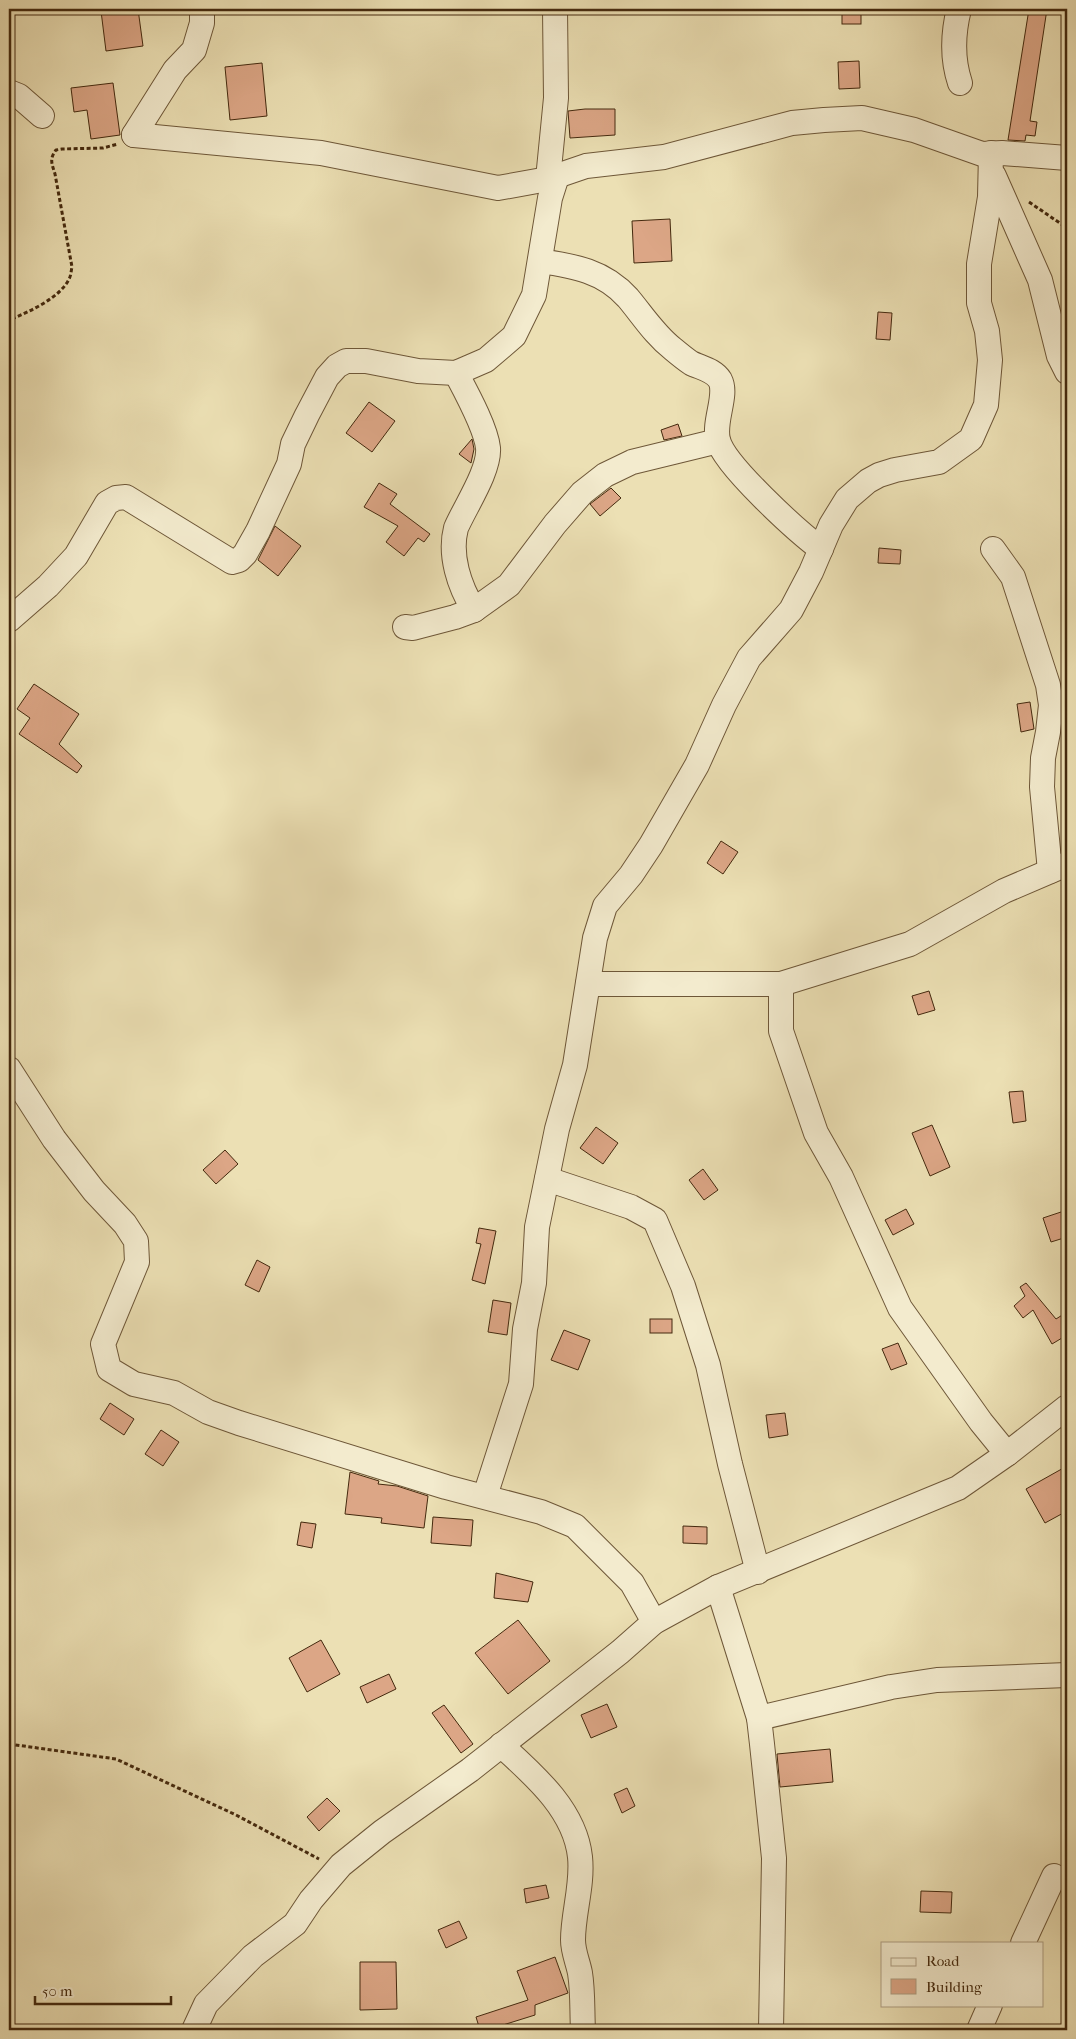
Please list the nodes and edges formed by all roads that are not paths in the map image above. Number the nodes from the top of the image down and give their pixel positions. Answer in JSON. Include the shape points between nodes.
{"nodes":[{"id":1,"x":202,"y":9,"type":"edge"},
{"id":2,"x":555,"y":9,"type":"edge"},
{"id":3,"x":959,"y":9,"type":"edge"},
{"id":4,"x":960,"y":83,"type":"dead end"},
{"id":5,"x":9,"y":92,"type":"edge"},
{"id":6,"x":42,"y":116,"type":"dead end"},
{"id":7,"x":1067,"y":158,"type":"edge"},
{"id":8,"x":991,"y":161,"type":"junction"},
{"id":9,"x":552,"y":178,"type":"junction"},
{"id":10,"x":540,"y":261,"type":"junction"},
{"id":11,"x":1067,"y":372,"type":"edge"},
{"id":12,"x":456,"y":373,"type":"junction"},
{"id":13,"x":718,"y":441,"type":"junction"},
{"id":14,"x":821,"y":549,"type":"junction"},
{"id":15,"x":993,"y":549,"type":"dead end"},
{"id":16,"x":474,"y":610,"type":"junction"},
{"id":17,"x":9,"y":620,"type":"edge"},
{"id":18,"x":405,"y":627,"type":"dead end"},
{"id":19,"x":1059,"y":868,"type":"edge"},
{"id":20,"x":588,"y":984,"type":"junction"},
{"id":21,"x":781,"y":984,"type":"junction"},
{"id":22,"x":9,"y":1069,"type":"edge"},
{"id":23,"x":547,"y":1179,"type":"junction"},
{"id":24,"x":1067,"y":1407,"type":"edge"},
{"id":25,"x":1007,"y":1454,"type":"junction"},
{"id":26,"x":485,"y":1496,"type":"junction"},
{"id":27,"x":758,"y":1572,"type":"junction"},
{"id":28,"x":718,"y":1587,"type":"junction"},
{"id":29,"x":654,"y":1622,"type":"junction"},
{"id":30,"x":1067,"y":1675,"type":"edge"},
{"id":31,"x":759,"y":1718,"type":"junction"},
{"id":32,"x":501,"y":1745,"type":"junction"},
{"id":33,"x":1054,"y":1876,"type":"dead end"},
{"id":34,"x":1022,"y":1942,"type":"edge"},
{"id":35,"x":990,"y":2006,"type":"edge"},
{"id":36,"x":194,"y":2030,"type":"edge"},
{"id":37,"x":582,"y":2030,"type":"edge"},
{"id":38,"x":771,"y":2030,"type":"edge"},
{"id":39,"x":979,"y":2030,"type":"edge"}],
"edges":[{"from":1,"to":9,"type":"street","via":[[202,23],[194,50],[176,70],[134,134],[321,153],[498,188]]},
{"from":2,"to":9,"type":"street","via":[[556,98]]},
{"from":3,"to":4,"type":"street","via":[[954,27],[954,67]]},
{"from":5,"to":6,"type":"street","via":[[19,96]]},
{"from":7,"to":8,"type":"street","via":[[1002,153]]},
{"from":8,"to":9,"type":"street","via":[[982,154],[914,130],[862,118],[792,123],[664,156],[586,166]]},
{"from":8,"to":11,"type":"street","via":[[1040,280],[1059,356]]},
{"from":8,"to":14,"type":"street","via":[[990,197],[979,264],[979,303],[987,331],[990,360],[986,405],[971,439],[939,462],[879,474],[847,499]]},
{"from":9,"to":10,"type":"street"},
{"from":10,"to":12,"type":"street","via":[[534,296],[514,336],[486,360]]},
{"from":10,"to":13,"type":"street","via":[[597,274],[627,297],[645,322],[671,348],[719,378],[722,385],[716,429]]},
{"from":12,"to":16,"type":"street","via":[[488,450],[484,469],[454,536],[453,554],[464,594]]},
{"from":12,"to":17,"type":"street","via":[[366,361],[342,363],[327,377],[306,415],[293,444],[289,464],[262,523],[239,560],[232,562],[224,558],[126,497],[116,498],[107,504],[76,556]]},
{"from":13,"to":14,"type":"street","via":[[725,455],[775,509]]},
{"from":13,"to":16,"type":"street","via":[[632,462],[605,475],[577,499],[509,584]]},
{"from":14,"to":20,"type":"street","via":[[791,610],[749,658],[697,765],[651,845],[605,906],[595,938]]},
{"from":15,"to":19,"type":"street","via":[[1013,577],[1048,685],[1051,705],[1042,787]]},
{"from":16,"to":18,"type":"street","via":[[420,626]]},
{"from":19,"to":21,"type":"street","via":[[1004,891],[910,944]]},
{"from":20,"to":21,"type":"street"},
{"from":20,"to":23,"type":"street","via":[[575,1065]]},
{"from":21,"to":25,"type":"street","via":[[782,1031],[816,1133],[840,1177],[900,1308]]},
{"from":22,"to":26,"type":"street","via":[[54,1139],[136,1241],[137,1262],[102,1344],[109,1369],[134,1384],[174,1393],[208,1412],[239,1423]]},
{"from":23,"to":26,"type":"street","via":[[537,1227],[534,1283],[525,1329],[520,1384]]},
{"from":23,"to":27,"type":"street","via":[[631,1207],[655,1220],[683,1286],[708,1365]]},
{"from":24,"to":25,"type":"street"},
{"from":25,"to":27,"type":"street","via":[[958,1488]]},
{"from":26,"to":29,"type":"street","via":[[541,1512],[575,1526],[632,1583]]},
{"from":27,"to":28,"type":"street"},
{"from":28,"to":29,"type":"street"},
{"from":28,"to":31,"type":"street"},
{"from":29,"to":32,"type":"street"},
{"from":30,"to":31,"type":"street","via":[[937,1680],[891,1687]]},
{"from":31,"to":38,"type":"street","via":[[774,1858]]},
{"from":32,"to":36,"type":"street","via":[[337,1869],[295,1924],[253,1956],[206,2004]]},
{"from":32,"to":37,"type":"street","via":[[542,1782],[575,1836],[580,1857],[573,1950],[580,1974]]},
{"from":33,"to":34,"type":"street"},
{"from":35,"to":39,"type":"street"}]}
